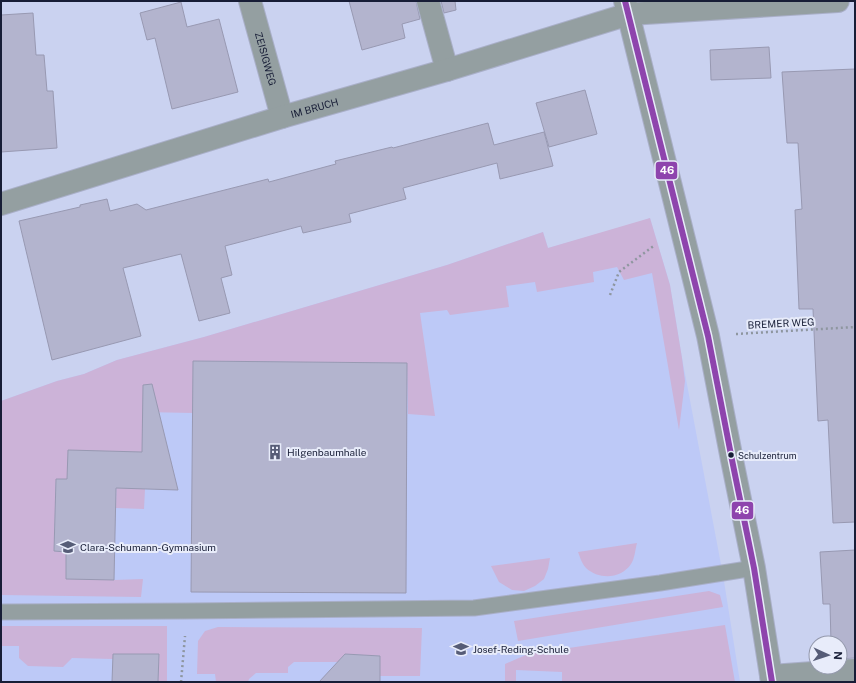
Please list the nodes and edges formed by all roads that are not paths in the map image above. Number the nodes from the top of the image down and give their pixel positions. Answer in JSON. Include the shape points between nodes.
{"nodes":[{"id":1,"x":250,"y":1,"type":"edge"},
{"id":2,"x":428,"y":1,"type":"edge"},
{"id":3,"x":838,"y":1,"type":"edge"},
{"id":4,"x":627,"y":8,"type":"edge"},
{"id":5,"x":447,"y":70,"type":"junction"},
{"id":6,"x":282,"y":117,"type":"junction"},
{"id":7,"x":1,"y":204,"type":"edge"},
{"id":8,"x":754,"y":568,"type":"junction"},
{"id":9,"x":1,"y":612,"type":"edge"},
{"id":10,"x":855,"y":670,"type":"edge"},
{"id":11,"x":771,"y":679,"type":"edge"}],
"edges":[{"from":1,"to":6,"type":"street","name":"ZEISIGWEG"},
{"from":2,"to":5,"type":"street"},
{"from":3,"to":4,"type":"street","name":"IM BRUCH"},
{"from":4,"to":5,"type":"street","name":"IM BRUCH"},
{"from":4,"to":8,"type":"street","via":[[708,336]]},
{"from":5,"to":6,"type":"street","name":"IM BRUCH"},
{"from":6,"to":7,"type":"street","name":"IM BRUCH"},
{"from":8,"to":9,"type":"lane","via":[[474,608]]},
{"from":8,"to":11,"type":"street"},
{"from":10,"to":11,"type":"street"}]}
